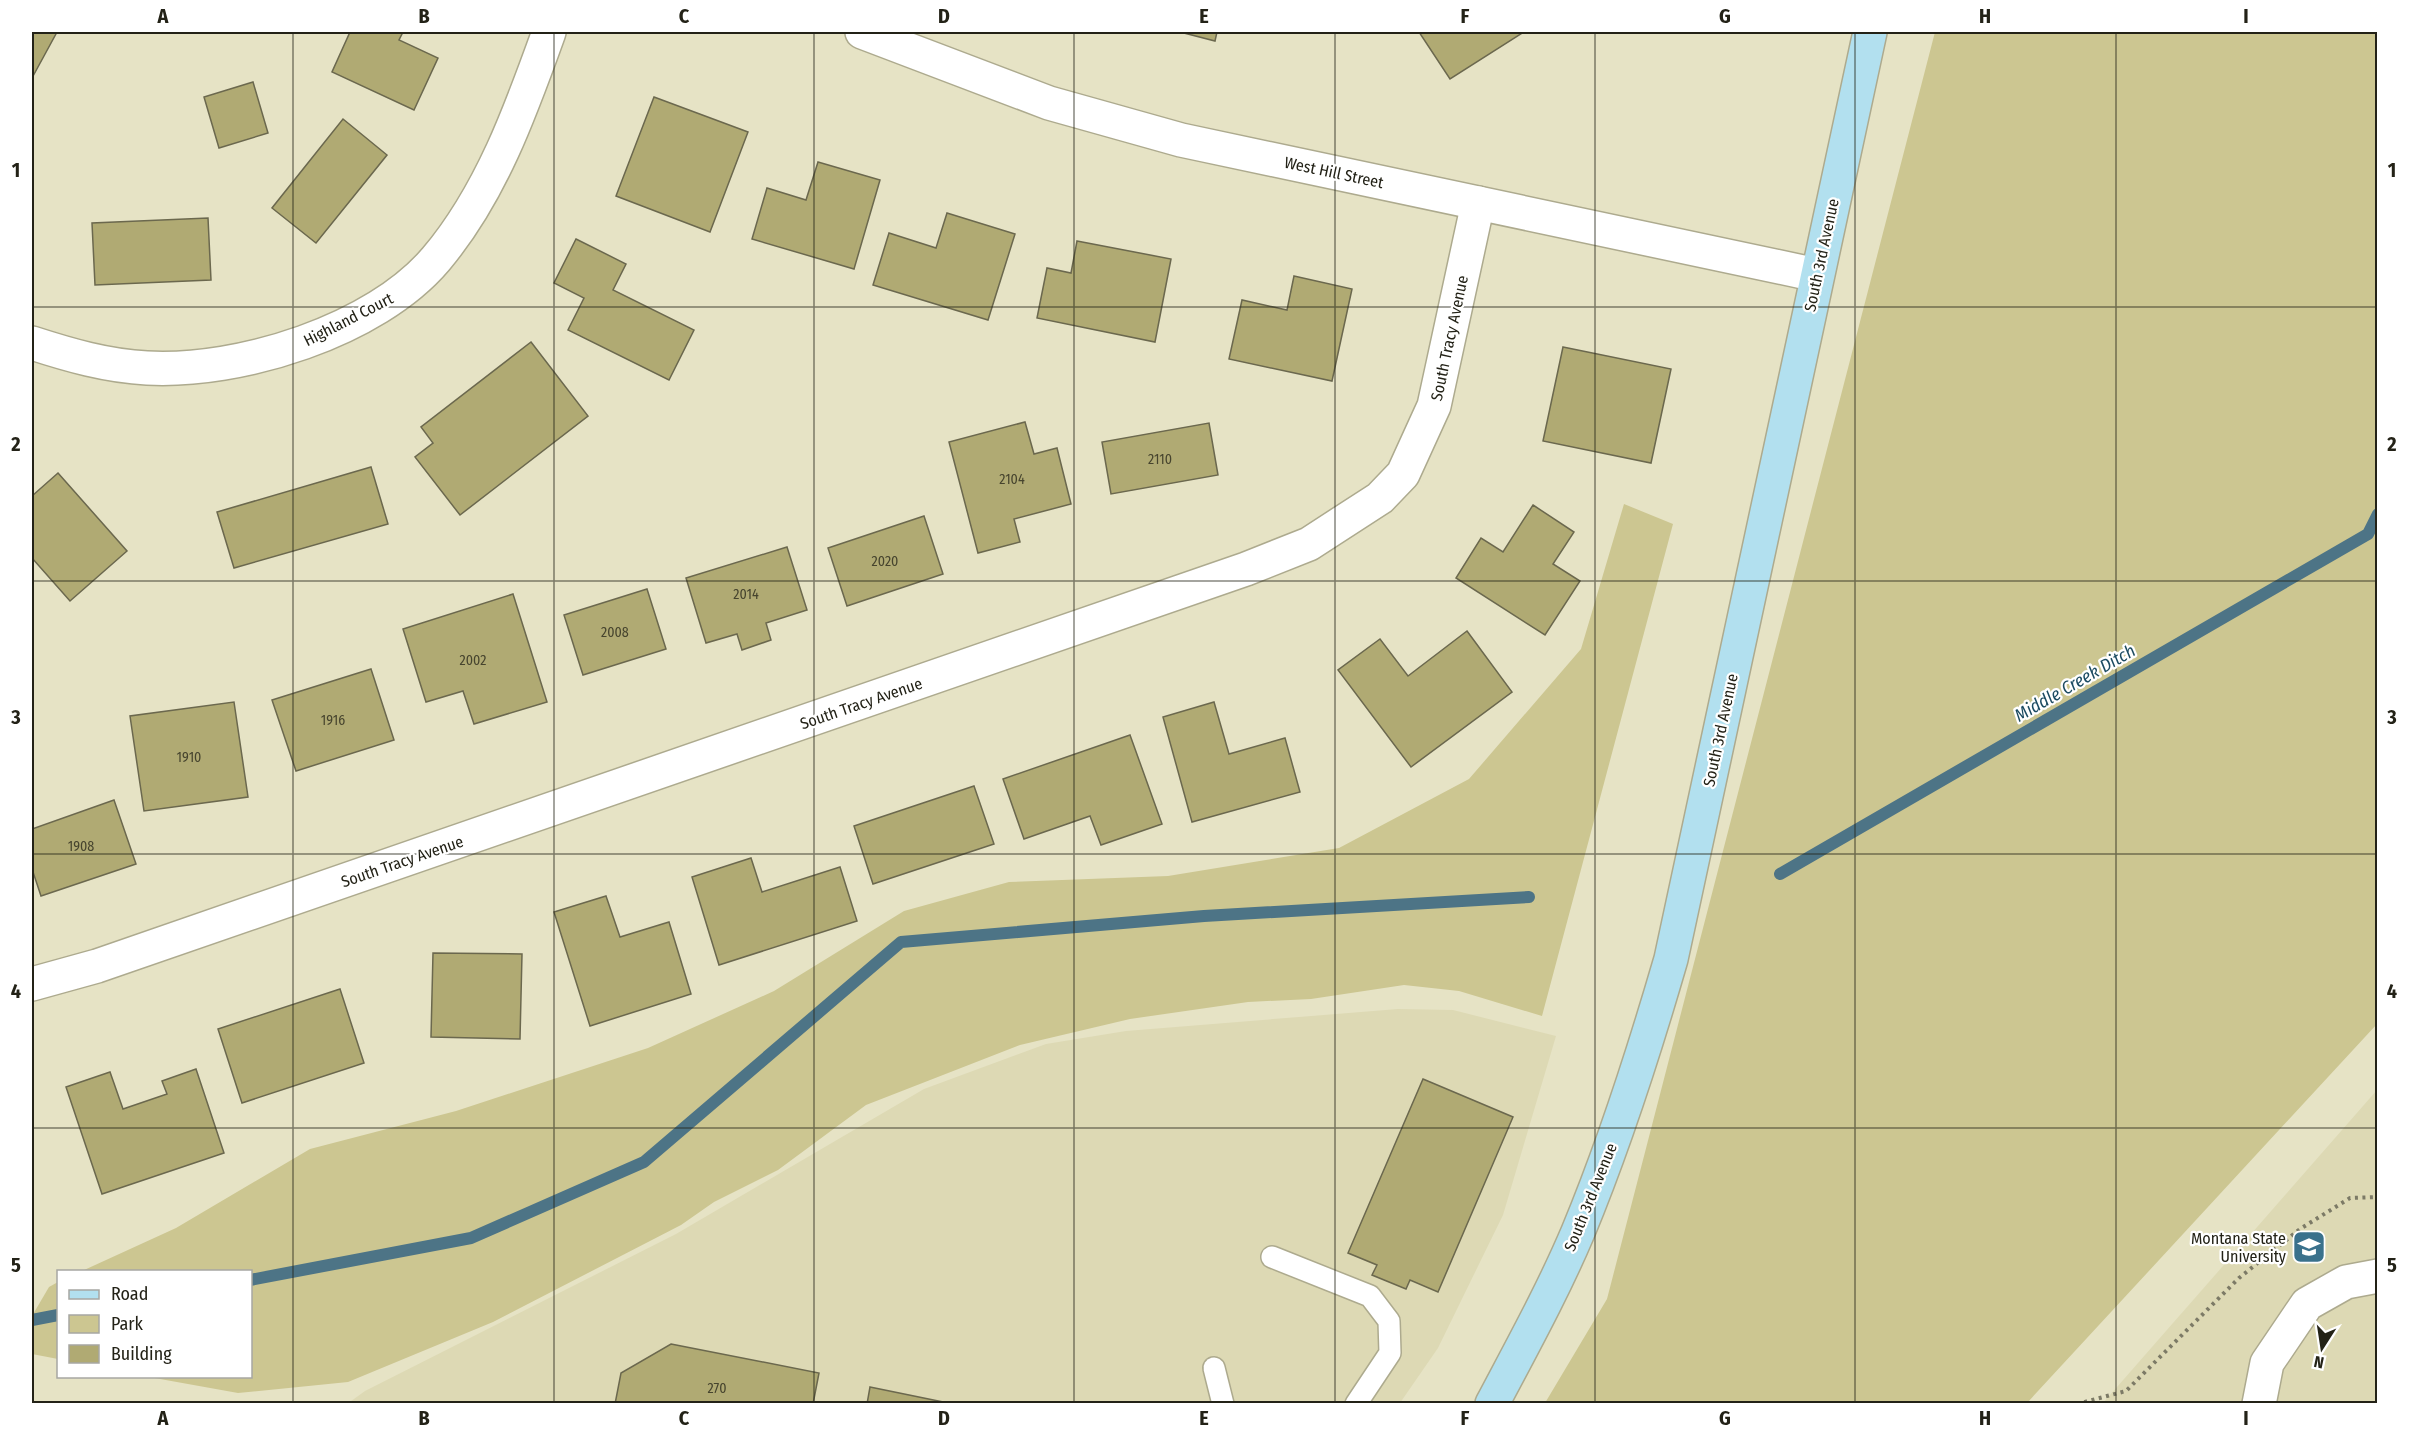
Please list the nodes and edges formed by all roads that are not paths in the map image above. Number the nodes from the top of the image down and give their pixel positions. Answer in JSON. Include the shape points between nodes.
{"nodes":[{"id":1,"x":549,"y":32,"type":"edge"},
{"id":2,"x":862,"y":32,"type":"edge"},
{"id":3,"x":1870,"y":32,"type":"edge"},
{"id":4,"x":1478,"y":203,"type":"junction"},
{"id":5,"x":1817,"y":275,"type":"junction"},
{"id":6,"x":32,"y":343,"type":"edge"},
{"id":7,"x":32,"y":984,"type":"edge"},
{"id":8,"x":1272,"y":1257,"type":"dead end"},
{"id":9,"x":2378,"y":1276,"type":"edge"},
{"id":10,"x":1214,"y":1368,"type":"dead end"},
{"id":11,"x":1223,"y":1404,"type":"edge"},
{"id":12,"x":1356,"y":1404,"type":"edge"},
{"id":13,"x":1492,"y":1404,"type":"edge"},
{"id":14,"x":2259,"y":1404,"type":"edge"}],
"edges":[{"from":1,"to":6,"type":"street","name":"Highland Court","via":[[488,181],[466,219],[420,275],[373,310],[296,345],[190,368],[107,363]]},
{"from":2,"to":4,"type":"street","name":"West Hill Street","via":[[1071,110],[1181,140]]},
{"from":3,"to":5,"type":"main road","name":"South 3rd Avenue"},
{"from":4,"to":5,"type":"street","name":"West Hill Street"},
{"from":4,"to":7,"type":"street","name":"South Tracy Avenue","via":[[1434,406],[1403,474],[1380,498],[1309,544],[1224,577],[142,951]]},
{"from":5,"to":13,"type":"main road","name":"South 3rd Avenue","via":[[1664,982],[1637,1074],[1577,1233]]},
{"from":8,"to":12,"type":"lane","via":[[1370,1296],[1389,1321],[1390,1353]]},
{"from":9,"to":14,"type":"street","via":[[2346,1282],[2307,1304],[2268,1363]]},
{"from":10,"to":11,"type":"lane"}]}
